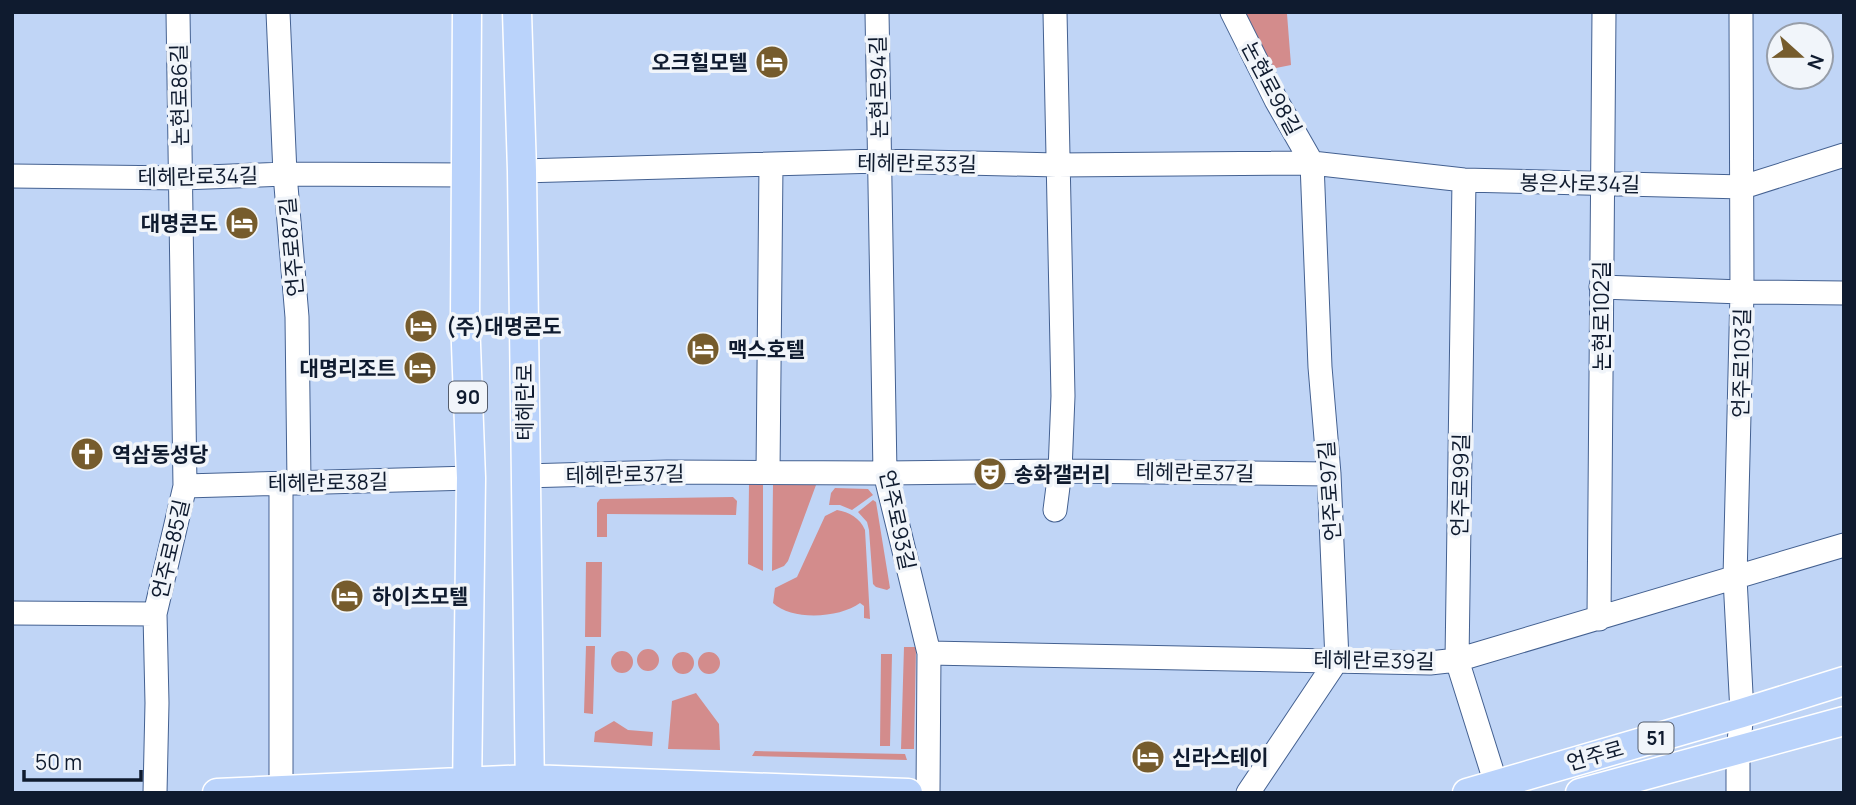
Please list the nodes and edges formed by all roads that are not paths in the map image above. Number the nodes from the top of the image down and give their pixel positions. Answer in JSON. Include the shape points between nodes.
{"nodes":[{"id":1,"x":178,"y":12,"type":"edge"},
{"id":2,"x":278,"y":12,"type":"edge"},
{"id":3,"x":467,"y":12,"type":"edge"},
{"id":4,"x":517,"y":12,"type":"edge"},
{"id":5,"x":877,"y":12,"type":"edge"},
{"id":6,"x":1055,"y":12,"type":"edge"},
{"id":7,"x":1232,"y":12,"type":"edge"},
{"id":8,"x":1604,"y":12,"type":"edge"},
{"id":9,"x":1741,"y":12,"type":"edge"},
{"id":10,"x":1844,"y":155,"type":"edge"},
{"id":11,"x":879,"y":161,"type":"junction"},
{"id":12,"x":1312,"y":163,"type":"junction"},
{"id":13,"x":771,"y":164,"type":"junction"},
{"id":14,"x":1057,"y":165,"type":"junction"},
{"id":15,"x":522,"y":172,"type":"junction"},
{"id":16,"x":285,"y":174,"type":"junction"},
{"id":17,"x":467,"y":175,"type":"junction"},
{"id":18,"x":12,"y":176,"type":"edge"},
{"id":19,"x":181,"y":178,"type":"junction"},
{"id":20,"x":1464,"y":180,"type":"junction"},
{"id":21,"x":1602,"y":183,"type":"junction"},
{"id":22,"x":1743,"y":187,"type":"junction"},
{"id":23,"x":1601,"y":286,"type":"junction"},
{"id":24,"x":1742,"y":292,"type":"junction"},
{"id":25,"x":1844,"y":292,"type":"edge"},
{"id":26,"x":1060,"y":471,"type":"junction"},
{"id":27,"x":768,"y":472,"type":"junction"},
{"id":28,"x":886,"y":473,"type":"junction"},
{"id":29,"x":1329,"y":474,"type":"junction"},
{"id":30,"x":524,"y":476,"type":"junction"},
{"id":31,"x":471,"y":478,"type":"junction"},
{"id":32,"x":290,"y":483,"type":"junction"},
{"id":33,"x":185,"y":486,"type":"junction"},
{"id":34,"x":1055,"y":510,"type":"dead end"},
{"id":35,"x":1844,"y":545,"type":"edge"},
{"id":36,"x":1735,"y":578,"type":"junction"},
{"id":37,"x":12,"y":613,"type":"edge"},
{"id":38,"x":155,"y":614,"type":"junction"},
{"id":39,"x":1600,"y":619,"type":"junction"},
{"id":40,"x":929,"y":653,"type":"junction"},
{"id":41,"x":1337,"y":660,"type":"junction"},
{"id":42,"x":1457,"y":660,"type":"junction"},
{"id":43,"x":1844,"y":681,"type":"edge"},
{"id":44,"x":1742,"y":713,"type":"junction"},
{"id":45,"x":1844,"y":722,"type":"edge"},
{"id":46,"x":1738,"y":751,"type":"junction"},
{"id":47,"x":1496,"y":784,"type":"junction"},
{"id":48,"x":530,"y":786,"type":"edge"},
{"id":49,"x":467,"y":788,"type":"edge"},
{"id":50,"x":281,"y":791,"type":"edge"},
{"id":51,"x":155,"y":793,"type":"edge"},
{"id":52,"x":217,"y":793,"type":"edge"},
{"id":53,"x":908,"y":793,"type":"edge"},
{"id":54,"x":928,"y":793,"type":"edge"},
{"id":55,"x":1248,"y":793,"type":"edge"},
{"id":56,"x":1467,"y":793,"type":"edge"},
{"id":57,"x":1580,"y":793,"type":"edge"},
{"id":58,"x":1738,"y":793,"type":"edge"}],
"edges":[{"from":1,"to":19,"type":"street","name":"논현로86길"},
{"from":2,"to":16,"type":"street","name":"언주로87길"},
{"from":3,"to":17,"type":"main road","number":"90"},
{"from":4,"to":15,"type":"main road","name":"테헤란로"},
{"from":5,"to":11,"type":"street","name":"논현로94길"},
{"from":6,"to":14,"type":"street"},
{"from":7,"to":12,"type":"street","name":"논현로98길"},
{"from":8,"to":21,"type":"street","name":"논현로102길"},
{"from":9,"to":22,"type":"street","name":"언주로103길"},
{"from":10,"to":22,"type":"street","name":"봉은사로34길"},
{"from":11,"to":13,"type":"street","name":"테헤란로33길"},
{"from":11,"to":14,"type":"street","name":"테헤란로33길"},
{"from":11,"to":28,"type":"street","name":"언주로93길"},
{"from":12,"to":14,"type":"street","name":"테헤란로33길"},
{"from":12,"to":20,"type":"street","name":"봉은사로34길"},
{"from":12,"to":29,"type":"street","name":"언주로97길"},
{"from":13,"to":15,"type":"street","name":"테헤란로33길"},
{"from":13,"to":27,"type":"street"},
{"from":14,"to":26,"type":"street","via":[[1063,396]]},
{"from":15,"to":30,"type":"main road","name":"테헤란로"},
{"from":16,"to":17,"type":"street","name":"테헤란로34길"},
{"from":16,"to":19,"type":"street","name":"테헤란로34길"},
{"from":16,"to":32,"type":"street","name":"언주로87길","via":[[297,317]]},
{"from":17,"to":31,"type":"main road","number":"90","via":[[465,318]]},
{"from":18,"to":19,"type":"street","name":"테헤란로34길"},
{"from":19,"to":33,"type":"street","name":"언주로85길"},
{"from":20,"to":21,"type":"street","name":"봉은사로34길"},
{"from":20,"to":42,"type":"street","name":"언주로99길"},
{"from":21,"to":22,"type":"street","name":"봉은사로34길"},
{"from":21,"to":23,"type":"street","name":"논현로102길"},
{"from":22,"to":24,"type":"street","name":"언주로103길"},
{"from":23,"to":24,"type":"street"},
{"from":23,"to":39,"type":"street","name":"논현로102길"},
{"from":24,"to":25,"type":"street"},
{"from":24,"to":36,"type":"street","name":"언주로103길"},
{"from":26,"to":28,"type":"street","name":"테헤란로37길"},
{"from":26,"to":29,"type":"street","name":"테헤란로37길"},
{"from":26,"to":34,"type":"street"},
{"from":27,"to":28,"type":"street","name":"테헤란로37길"},
{"from":27,"to":30,"type":"street","name":"테헤란로37길"},
{"from":28,"to":40,"type":"street","name":"언주로93길"},
{"from":29,"to":41,"type":"street","name":"언주로97길"},
{"from":30,"to":48,"type":"main road","name":"테헤란로"},
{"from":31,"to":32,"type":"street","name":"테헤란로38길"},
{"from":31,"to":49,"type":"main road","number":"90"},
{"from":32,"to":33,"type":"street","name":"테헤란로38길"},
{"from":32,"to":50,"type":"street","name":"언주로87길"},
{"from":33,"to":38,"type":"street","name":"언주로85길"},
{"from":35,"to":36,"type":"street","name":"테헤란로39길"},
{"from":36,"to":39,"type":"street","name":"테헤란로39길"},
{"from":36,"to":44,"type":"street","name":"언주로103길"},
{"from":37,"to":38,"type":"street"},
{"from":38,"to":51,"type":"street","name":"언주로85길"},
{"from":39,"to":42,"type":"street","name":"테헤란로39길"},
{"from":40,"to":41,"type":"street","name":"테헤란로39길"},
{"from":40,"to":54,"type":"street","name":"언주로93길"},
{"from":41,"to":42,"type":"street","name":"테헤란로39길"},
{"from":41,"to":55,"type":"street"},
{"from":42,"to":47,"type":"street","name":"언주로99길"},
{"from":43,"to":44,"type":"main road","name":"언주로","number":"51"},
{"from":44,"to":46,"type":"street","name":"언주로103길"},
{"from":44,"to":47,"type":"main road","name":"언주로","number":"51"},
{"from":45,"to":46,"type":"main road","name":"언주로","number":"51"},
{"from":46,"to":57,"type":"main road","name":"언주로","number":"51"},
{"from":46,"to":58,"type":"street","name":"언주로103길"},
{"from":47,"to":56,"type":"main road","name":"언주로","number":"51"},
{"from":48,"to":49,"type":"main road"},
{"from":48,"to":53,"type":"main road"},
{"from":49,"to":50,"type":"main road"},
{"from":50,"to":52,"type":"main road"}]}
